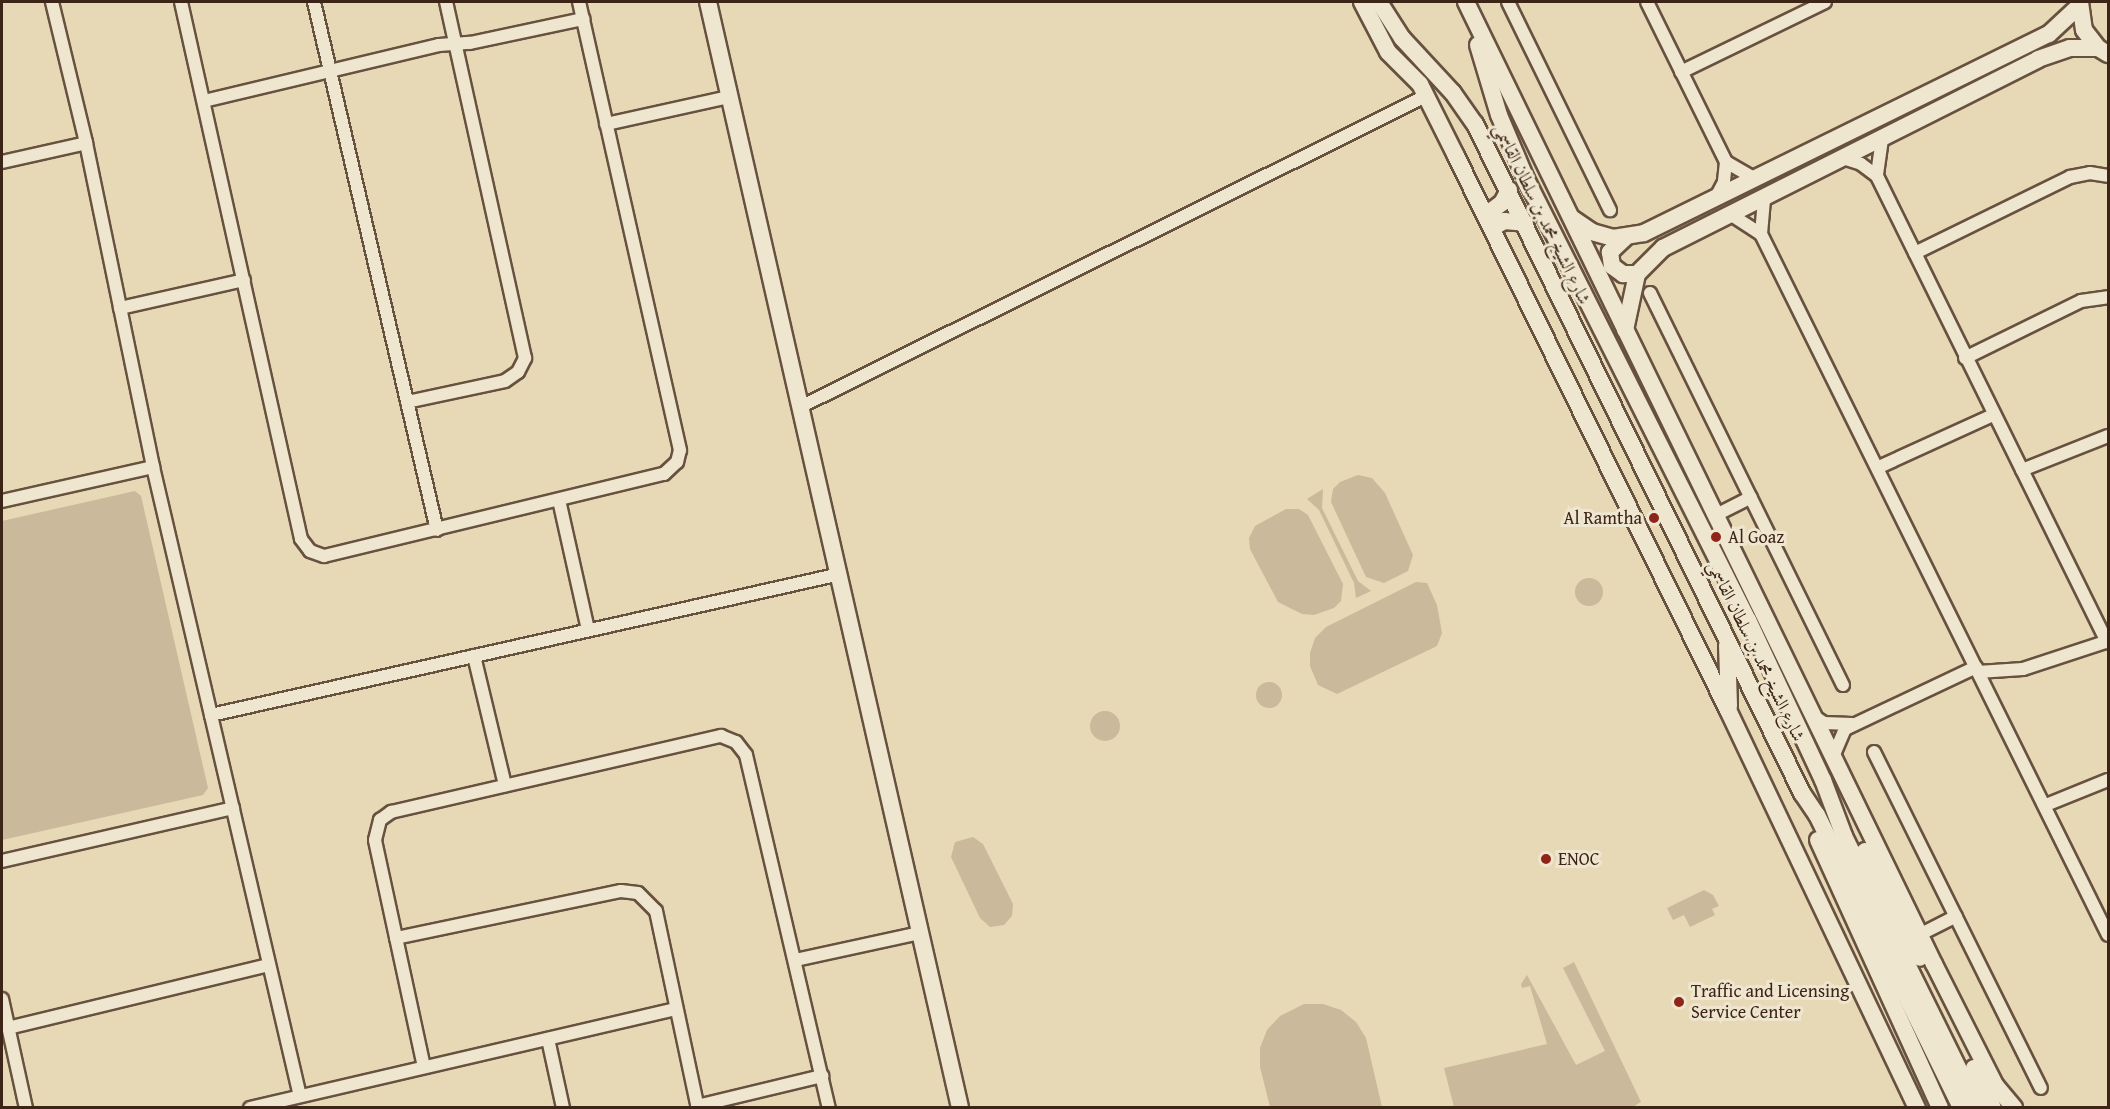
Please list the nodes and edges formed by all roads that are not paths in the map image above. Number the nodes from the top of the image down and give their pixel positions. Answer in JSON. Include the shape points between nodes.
{"nodes":[{"id":1,"x":54,"y":2,"type":"edge"},
{"id":2,"x":181,"y":2,"type":"edge"},
{"id":3,"x":314,"y":2,"type":"edge"},
{"id":4,"x":446,"y":2,"type":"edge"},
{"id":5,"x":579,"y":2,"type":"edge"},
{"id":6,"x":708,"y":2,"type":"edge"},
{"id":7,"x":1362,"y":2,"type":"edge"},
{"id":8,"x":1379,"y":2,"type":"edge"},
{"id":9,"x":1458,"y":2,"type":"edge"},
{"id":10,"x":1466,"y":2,"type":"edge"},
{"id":11,"x":1508,"y":2,"type":"edge"},
{"id":12,"x":1647,"y":2,"type":"edge"},
{"id":13,"x":1825,"y":2,"type":"edge"},
{"id":14,"x":2079,"y":4,"type":"edge"},
{"id":15,"x":583,"y":19,"type":"junction"},
{"id":16,"x":2033,"y":42,"type":"junction"},
{"id":17,"x":456,"y":44,"type":"junction"},
{"id":18,"x":2103,"y":51,"type":"edge"},
{"id":19,"x":2038,"y":59,"type":"junction"},
{"id":20,"x":330,"y":70,"type":"junction"},
{"id":21,"x":1681,"y":72,"type":"junction"},
{"id":22,"x":1426,"y":96,"type":"junction"},
{"id":23,"x":729,"y":97,"type":"junction"},
{"id":24,"x":204,"y":101,"type":"junction"},
{"id":25,"x":606,"y":124,"type":"junction"},
{"id":26,"x":1882,"y":139,"type":"junction"},
{"id":27,"x":86,"y":143,"type":"junction"},
{"id":28,"x":1843,"y":158,"type":"junction"},
{"id":29,"x":2,"y":162,"type":"edge"},
{"id":30,"x":1725,"y":162,"type":"junction"},
{"id":31,"x":1877,"y":176,"type":"junction"},
{"id":32,"x":2109,"y":176,"type":"edge"},
{"id":33,"x":1756,"y":179,"type":"junction"},
{"id":34,"x":1509,"y":190,"type":"junction"},
{"id":35,"x":1764,"y":197,"type":"junction"},
{"id":36,"x":1715,"y":199,"type":"junction"},
{"id":37,"x":1610,"y":210,"type":"dead end"},
{"id":38,"x":1730,"y":214,"type":"junction"},
{"id":39,"x":1573,"y":218,"type":"junction"},
{"id":40,"x":1489,"y":222,"type":"junction"},
{"id":41,"x":1525,"y":223,"type":"junction"},
{"id":42,"x":1761,"y":234,"type":"junction"},
{"id":43,"x":1625,"y":238,"type":"junction"},
{"id":44,"x":1915,"y":253,"type":"junction"},
{"id":45,"x":1637,"y":274,"type":"junction"},
{"id":46,"x":243,"y":280,"type":"junction"},
{"id":47,"x":1650,"y":293,"type":"dead end"},
{"id":48,"x":2109,"y":297,"type":"edge"},
{"id":49,"x":120,"y":308,"type":"junction"},
{"id":50,"x":1625,"y":331,"type":"junction"},
{"id":51,"x":1965,"y":358,"type":"junction"},
{"id":52,"x":407,"y":402,"type":"junction"},
{"id":53,"x":802,"y":406,"type":"junction"},
{"id":54,"x":1993,"y":415,"type":"junction"},
{"id":55,"x":1671,"y":427,"type":"junction"},
{"id":56,"x":2109,"y":436,"type":"edge"},
{"id":57,"x":153,"y":466,"type":"junction"},
{"id":58,"x":1879,"y":467,"type":"junction"},
{"id":59,"x":2022,"y":470,"type":"junction"},
{"id":60,"x":1680,"y":483,"type":"junction"},
{"id":61,"x":1750,"y":497,"type":"junction"},
{"id":62,"x":559,"y":500,"type":"junction"},
{"id":63,"x":2,"y":501,"type":"edge"},
{"id":64,"x":1716,"y":515,"type":"junction"},
{"id":65,"x":437,"y":530,"type":"junction"},
{"id":66,"x":836,"y":574,"type":"junction"},
{"id":67,"x":588,"y":630,"type":"junction"},
{"id":68,"x":1724,"y":630,"type":"junction"},
{"id":69,"x":2108,"y":641,"type":"edge"},
{"id":70,"x":474,"y":656,"type":"junction"},
{"id":71,"x":1977,"y":669,"type":"junction"},
{"id":72,"x":1843,"y":685,"type":"dead end"},
{"id":73,"x":1728,"y":710,"type":"junction"},
{"id":74,"x":211,"y":715,"type":"junction"},
{"id":75,"x":1812,"y":715,"type":"junction"},
{"id":76,"x":1853,"y":724,"type":"junction"},
{"id":77,"x":1874,"y":752,"type":"dead end"},
{"id":78,"x":1833,"y":757,"type":"junction"},
{"id":79,"x":1823,"y":780,"type":"junction"},
{"id":80,"x":2109,"y":780,"type":"edge"},
{"id":81,"x":505,"y":785,"type":"junction"},
{"id":82,"x":1802,"y":793,"type":"junction"},
{"id":83,"x":2046,"y":805,"type":"junction"},
{"id":84,"x":233,"y":808,"type":"junction"},
{"id":85,"x":2,"y":861,"type":"edge"},
{"id":86,"x":1956,"y":916,"type":"junction"},
{"id":87,"x":2105,"y":920,"type":"edge"},
{"id":88,"x":920,"y":933,"type":"junction"},
{"id":89,"x":1921,"y":934,"type":"junction"},
{"id":90,"x":2109,"y":935,"type":"edge"},
{"id":91,"x":396,"y":938,"type":"junction"},
{"id":92,"x":1920,"y":959,"type":"junction"},
{"id":93,"x":795,"y":960,"type":"junction"},
{"id":94,"x":269,"y":965,"type":"junction"},
{"id":95,"x":2,"y":999,"type":"edge"},
{"id":96,"x":676,"y":1010,"type":"junction"},
{"id":97,"x":8,"y":1028,"type":"junction"},
{"id":98,"x":548,"y":1039,"type":"junction"},
{"id":99,"x":1894,"y":1056,"type":"junction"},
{"id":100,"x":424,"y":1067,"type":"junction"},
{"id":101,"x":1923,"y":1068,"type":"junction"},
{"id":102,"x":822,"y":1076,"type":"junction"},
{"id":103,"x":2041,"y":1088,"type":"dead end"},
{"id":104,"x":300,"y":1096,"type":"junction"},
{"id":105,"x":1989,"y":1105,"type":"edge"},
{"id":106,"x":697,"y":1106,"type":"edge"},
{"id":107,"x":26,"y":1107,"type":"edge"},
{"id":108,"x":249,"y":1107,"type":"edge"},
{"id":109,"x":563,"y":1107,"type":"edge"},
{"id":110,"x":829,"y":1107,"type":"edge"},
{"id":111,"x":960,"y":1107,"type":"edge"},
{"id":112,"x":1917,"y":1107,"type":"edge"},
{"id":113,"x":1940,"y":1107,"type":"edge"},
{"id":114,"x":1961,"y":1107,"type":"edge"},
{"id":115,"x":2014,"y":1107,"type":"edge"}],
"edges":[{"from":1,"to":27,"type":"street"},
{"from":2,"to":24,"type":"street"},
{"from":3,"to":20,"type":"street"},
{"from":4,"to":17,"type":"street"},
{"from":5,"to":15,"type":"street"},
{"from":6,"to":23,"type":"street"},
{"from":7,"to":22,"type":"street","via":[[1388,52],[1420,84]]},
{"from":8,"to":34,"type":"street","name":"شارع الشيخ محمد بن سلطان القاسمي","via":[[1412,51],[1468,113]]},
{"from":9,"to":60,"type":"street","name":"شارع الشيخ محمد بن سلطان القاسمي","via":[[1479,48],[1499,115],[1526,178]]},
{"from":10,"to":39,"type":"street"},
{"from":11,"to":37,"type":"street"},
{"from":12,"to":21,"type":"street"},
{"from":13,"to":21,"type":"street"},
{"from":14,"to":16,"type":"street","via":[[2056,30]]},
{"from":14,"to":18,"type":"street","via":[[2084,30]]},
{"from":15,"to":17,"type":"street"},
{"from":15,"to":25,"type":"street"},
{"from":16,"to":19,"type":"street"},
{"from":16,"to":33,"type":"street"},
{"from":17,"to":20,"type":"street"},
{"from":17,"to":52,"type":"street","via":[[525,358],[518,372],[505,381]]},
{"from":18,"to":19,"type":"street","via":[[2070,48]]},
{"from":19,"to":26,"type":"street"},
{"from":20,"to":24,"type":"street"},
{"from":20,"to":52,"type":"street"},
{"from":21,"to":30,"type":"street"},
{"from":22,"to":40,"type":"street"},
{"from":22,"to":53,"type":"street"},
{"from":23,"to":25,"type":"street"},
{"from":23,"to":53,"type":"street"},
{"from":24,"to":46,"type":"street"},
{"from":25,"to":62,"type":"street","via":[[679,456],[674,467],[663,474]]},
{"from":26,"to":28,"type":"street"},
{"from":26,"to":31,"type":"street"},
{"from":27,"to":29,"type":"street"},
{"from":27,"to":49,"type":"street"},
{"from":28,"to":31,"type":"street","via":[[1861,164]]},
{"from":28,"to":35,"type":"street"},
{"from":30,"to":33,"type":"street"},
{"from":30,"to":36,"type":"street","via":[[1724,182]]},
{"from":31,"to":44,"type":"street"},
{"from":32,"to":44,"type":"street","via":[[2090,173],[2070,177]]},
{"from":33,"to":36,"type":"street"},
{"from":34,"to":40,"type":"street"},
{"from":34,"to":41,"type":"street","name":"شارع الشيخ محمد بن سلطان القاسمي"},
{"from":35,"to":38,"type":"street"},
{"from":35,"to":42,"type":"street"},
{"from":36,"to":43,"type":"street"},
{"from":38,"to":42,"type":"street"},
{"from":38,"to":45,"type":"street","via":[[1656,252]]},
{"from":39,"to":43,"type":"street","via":[[1592,232]]},
{"from":39,"to":50,"type":"street"},
{"from":40,"to":41,"type":"street"},
{"from":40,"to":73,"type":"street"},
{"from":41,"to":68,"type":"street","name":"شارع الشيخ محمد بن سلطان القاسمي"},
{"from":42,"to":58,"type":"street"},
{"from":43,"to":45,"type":"street","via":[[1610,252],[1612,266],[1623,274]]},
{"from":44,"to":51,"type":"street"},
{"from":45,"to":50,"type":"street"},
{"from":46,"to":49,"type":"street"},
{"from":46,"to":65,"type":"street","via":[[305,545],[317,555],[332,556]]},
{"from":47,"to":61,"type":"street"},
{"from":48,"to":51,"type":"street","via":[[2081,301]]},
{"from":49,"to":57,"type":"street"},
{"from":50,"to":55,"type":"street"},
{"from":51,"to":54,"type":"street"},
{"from":52,"to":65,"type":"street"},
{"from":53,"to":66,"type":"street"},
{"from":54,"to":58,"type":"street"},
{"from":54,"to":59,"type":"street"},
{"from":55,"to":60,"type":"street"},
{"from":55,"to":64,"type":"street"},
{"from":56,"to":59,"type":"street"},
{"from":57,"to":63,"type":"street"},
{"from":57,"to":74,"type":"street"},
{"from":58,"to":71,"type":"street"},
{"from":59,"to":69,"type":"street"},
{"from":60,"to":79,"type":"street","name":"شارع الشيخ محمد بن سلطان القاسمي"},
{"from":61,"to":64,"type":"street"},
{"from":61,"to":72,"type":"street"},
{"from":62,"to":65,"type":"street"},
{"from":62,"to":67,"type":"street"},
{"from":64,"to":75,"type":"street"},
{"from":66,"to":67,"type":"street"},
{"from":66,"to":88,"type":"street"},
{"from":67,"to":70,"type":"street"},
{"from":68,"to":73,"type":"street","via":[[1729,669]]},
{"from":68,"to":82,"type":"street","name":"شارع الشيخ محمد بن سلطان القاسمي"},
{"from":69,"to":71,"type":"street","via":[[2023,669]]},
{"from":70,"to":74,"type":"street"},
{"from":70,"to":81,"type":"street"},
{"from":71,"to":76,"type":"street"},
{"from":71,"to":83,"type":"street"},
{"from":73,"to":99,"type":"street"},
{"from":74,"to":84,"type":"street"},
{"from":75,"to":76,"type":"street","via":[[1824,723]]},
{"from":75,"to":78,"type":"street"},
{"from":76,"to":78,"type":"street","via":[[1840,736]]},
{"from":77,"to":86,"type":"street"},
{"from":78,"to":89,"type":"street"},
{"from":79,"to":92,"type":"street","via":[[1839,803]]},
{"from":79,"to":105,"type":"street","name":"شارع الشيخ محمد بن سلطان القاسمي","via":[[1844,836]]},
{"from":80,"to":83,"type":"street"},
{"from":81,"to":91,"type":"street","via":[[391,812],[380,820],[375,840]]},
{"from":81,"to":93,"type":"street","via":[[713,737],[736,742],[746,755]]},
{"from":82,"to":101,"type":"street","via":[[1837,886]]},
{"from":82,"to":114,"type":"street","name":"شارع الشيخ محمد بن سلطان القاسمي"},
{"from":83,"to":87,"type":"street"},
{"from":84,"to":85,"type":"street"},
{"from":84,"to":94,"type":"street"},
{"from":86,"to":89,"type":"street"},
{"from":86,"to":103,"type":"street"},
{"from":87,"to":90,"type":"street"},
{"from":88,"to":93,"type":"street"},
{"from":88,"to":111,"type":"street"},
{"from":89,"to":92,"type":"street"},
{"from":89,"to":115,"type":"street","via":[[1995,1085]]},
{"from":91,"to":96,"type":"street","via":[[630,891],[646,897],[656,911]]},
{"from":91,"to":100,"type":"street"},
{"from":92,"to":105,"type":"street"},
{"from":93,"to":102,"type":"street"},
{"from":94,"to":97,"type":"street"},
{"from":94,"to":104,"type":"street"},
{"from":95,"to":97,"type":"street"},
{"from":96,"to":98,"type":"street"},
{"from":96,"to":106,"type":"street"},
{"from":97,"to":107,"type":"street"},
{"from":98,"to":100,"type":"street"},
{"from":98,"to":109,"type":"street"},
{"from":99,"to":101,"type":"street"},
{"from":99,"to":112,"type":"street"},
{"from":100,"to":104,"type":"street"},
{"from":101,"to":113,"type":"street"},
{"from":102,"to":106,"type":"street"},
{"from":102,"to":110,"type":"street"},
{"from":104,"to":108,"type":"street"}]}
